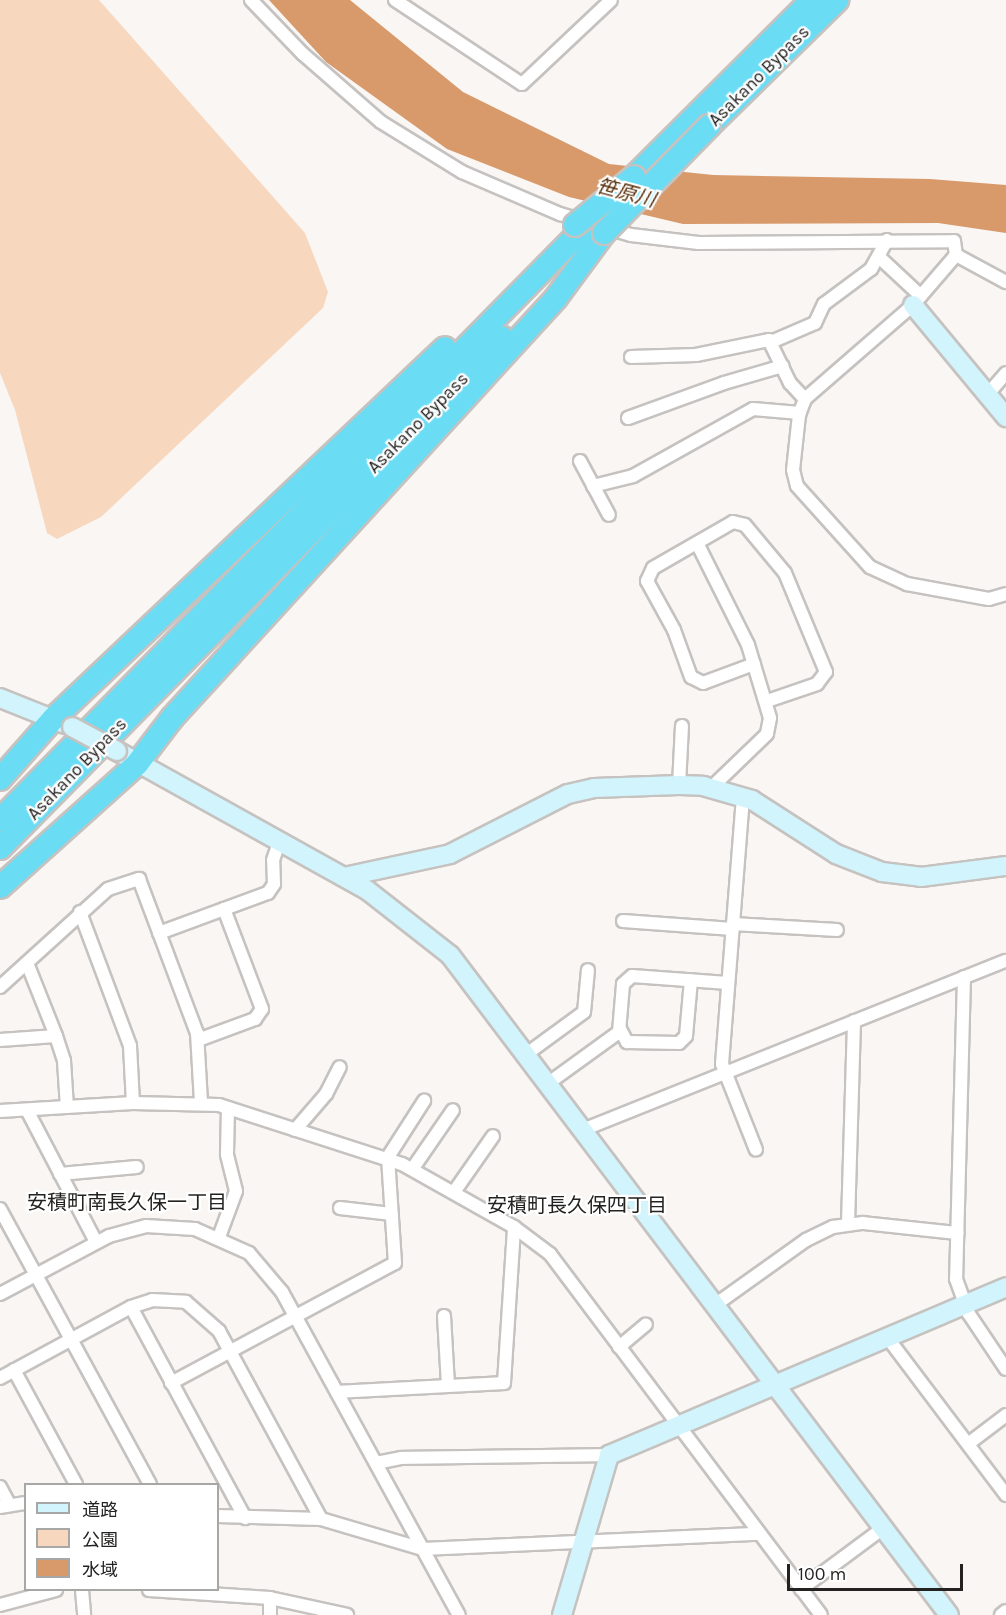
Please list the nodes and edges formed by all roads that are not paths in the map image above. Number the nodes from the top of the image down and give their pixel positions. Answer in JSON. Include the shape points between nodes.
{"nodes":[{"id":1,"x":251,"y":0,"type":"edge"},
{"id":2,"x":395,"y":0,"type":"edge"},
{"id":3,"x":611,"y":0,"type":"edge"},
{"id":4,"x":812,"y":0,"type":"edge"},
{"id":5,"x":837,"y":0,"type":"edge"},
{"id":6,"x":699,"y":124,"type":"junction"},
{"id":7,"x":587,"y":229,"type":"junction"},
{"id":8,"x":887,"y":240,"type":"junction"},
{"id":9,"x":956,"y":255,"type":"junction"},
{"id":10,"x":879,"y":257,"type":"junction"},
{"id":11,"x":1006,"y":282,"type":"edge"},
{"id":12,"x":917,"y":301,"type":"junction"},
{"id":13,"x":771,"y":342,"type":"junction"},
{"id":14,"x":632,"y":357,"type":"dead end"},
{"id":15,"x":783,"y":366,"type":"junction"},
{"id":16,"x":1006,"y":373,"type":"edge"},
{"id":17,"x":987,"y":395,"type":"junction"},
{"id":18,"x":806,"y":399,"type":"junction"},
{"id":19,"x":800,"y":413,"type":"junction"},
{"id":20,"x":1006,"y":417,"type":"edge"},
{"id":21,"x":628,"y":418,"type":"dead end"},
{"id":22,"x":580,"y":461,"type":"dead end"},
{"id":23,"x":593,"y":486,"type":"junction"},
{"id":24,"x":609,"y":515,"type":"dead end"},
{"id":25,"x":697,"y":543,"type":"junction"},
{"id":26,"x":1006,"y":594,"type":"edge"},
{"id":27,"x":754,"y":663,"type":"junction"},
{"id":28,"x":0,"y":698,"type":"edge"},
{"id":29,"x":767,"y":701,"type":"junction"},
{"id":30,"x":63,"y":723,"type":"junction"},
{"id":31,"x":682,"y":726,"type":"dead end"},
{"id":32,"x":137,"y":764,"type":"junction"},
{"id":33,"x":0,"y":779,"type":"edge"},
{"id":34,"x":679,"y":785,"type":"junction"},
{"id":35,"x":711,"y":788,"type":"junction"},
{"id":36,"x":743,"y":797,"type":"junction"},
{"id":37,"x":0,"y":820,"type":"edge"},
{"id":38,"x":280,"y":840,"type":"junction"},
{"id":39,"x":0,"y":848,"type":"edge"},
{"id":40,"x":1006,"y":866,"type":"edge"},
{"id":41,"x":345,"y":877,"type":"junction"},
{"id":42,"x":0,"y":887,"type":"edge"},
{"id":43,"x":225,"y":909,"type":"junction"},
{"id":44,"x":80,"y":912,"type":"junction"},
{"id":45,"x":623,"y":921,"type":"dead end"},
{"id":46,"x":733,"y":926,"type":"junction"},
{"id":47,"x":837,"y":930,"type":"dead end"},
{"id":48,"x":159,"y":933,"type":"junction"},
{"id":49,"x":1006,"y":961,"type":"edge"},
{"id":50,"x":27,"y":963,"type":"junction"},
{"id":51,"x":588,"y":970,"type":"dead end"},
{"id":52,"x":963,"y":977,"type":"junction"},
{"id":53,"x":691,"y":980,"type":"junction"},
{"id":54,"x":728,"y":983,"type":"junction"},
{"id":55,"x":0,"y":987,"type":"edge"},
{"id":56,"x":854,"y":1021,"type":"junction"},
{"id":57,"x":620,"y":1029,"type":"junction"},
{"id":58,"x":56,"y":1036,"type":"junction"},
{"id":59,"x":0,"y":1040,"type":"edge"},
{"id":60,"x":198,"y":1040,"type":"junction"},
{"id":61,"x":528,"y":1053,"type":"junction"},
{"id":62,"x":340,"y":1067,"type":"dead end"},
{"id":63,"x":725,"y":1075,"type":"junction"},
{"id":64,"x":549,"y":1082,"type":"junction"},
{"id":65,"x":424,"y":1101,"type":"dead end"},
{"id":66,"x":133,"y":1103,"type":"junction"},
{"id":67,"x":201,"y":1103,"type":"junction"},
{"id":68,"x":67,"y":1107,"type":"junction"},
{"id":69,"x":228,"y":1108,"type":"junction"},
{"id":70,"x":27,"y":1110,"type":"junction"},
{"id":71,"x":453,"y":1110,"type":"dead end"},
{"id":72,"x":0,"y":1111,"type":"edge"},
{"id":73,"x":585,"y":1129,"type":"junction"},
{"id":74,"x":295,"y":1130,"type":"junction"},
{"id":75,"x":493,"y":1136,"type":"dead end"},
{"id":76,"x":756,"y":1150,"type":"dead end"},
{"id":77,"x":388,"y":1160,"type":"junction"},
{"id":78,"x":137,"y":1167,"type":"dead end"},
{"id":79,"x":413,"y":1168,"type":"junction"},
{"id":80,"x":60,"y":1174,"type":"junction"},
{"id":81,"x":454,"y":1192,"type":"junction"},
{"id":82,"x":340,"y":1208,"type":"dead end"},
{"id":83,"x":0,"y":1209,"type":"edge"},
{"id":84,"x":392,"y":1214,"type":"junction"},
{"id":85,"x":3,"y":1223,"type":"edge"},
{"id":86,"x":848,"y":1224,"type":"junction"},
{"id":87,"x":514,"y":1227,"type":"junction"},
{"id":88,"x":957,"y":1233,"type":"junction"},
{"id":89,"x":219,"y":1237,"type":"junction"},
{"id":90,"x":96,"y":1242,"type":"junction"},
{"id":91,"x":36,"y":1274,"type":"junction"},
{"id":92,"x":1006,"y":1287,"type":"edge"},
{"id":93,"x":0,"y":1294,"type":"edge"},
{"id":94,"x":964,"y":1304,"type":"junction"},
{"id":95,"x":715,"y":1305,"type":"junction"},
{"id":96,"x":131,"y":1307,"type":"junction"},
{"id":97,"x":444,"y":1316,"type":"dead end"},
{"id":98,"x":296,"y":1317,"type":"junction"},
{"id":99,"x":646,"y":1324,"type":"dead end"},
{"id":100,"x":886,"y":1337,"type":"junction"},
{"id":101,"x":71,"y":1340,"type":"junction"},
{"id":102,"x":619,"y":1347,"type":"junction"},
{"id":103,"x":230,"y":1351,"type":"junction"},
{"id":104,"x":1006,"y":1369,"type":"edge"},
{"id":105,"x":14,"y":1371,"type":"junction"},
{"id":106,"x":0,"y":1378,"type":"edge"},
{"id":107,"x":171,"y":1383,"type":"junction"},
{"id":108,"x":775,"y":1384,"type":"junction"},
{"id":109,"x":448,"y":1385,"type":"junction"},
{"id":110,"x":337,"y":1392,"type":"junction"},
{"id":111,"x":1006,"y":1415,"type":"edge"},
{"id":112,"x":677,"y":1426,"type":"junction"},
{"id":113,"x":968,"y":1444,"type":"junction"},
{"id":114,"x":609,"y":1455,"type":"junction"},
{"id":115,"x":376,"y":1463,"type":"junction"},
{"id":116,"x":75,"y":1483,"type":"edge"},
{"id":117,"x":149,"y":1483,"type":"edge"},
{"id":118,"x":0,"y":1487,"type":"edge"},
{"id":119,"x":1006,"y":1495,"type":"edge"},
{"id":120,"x":24,"y":1503,"type":"edge"},
{"id":121,"x":4,"y":1504,"type":"edge"},
{"id":122,"x":219,"y":1516,"type":"edge"},
{"id":123,"x":245,"y":1518,"type":"junction"},
{"id":124,"x":321,"y":1520,"type":"junction"},
{"id":125,"x":883,"y":1528,"type":"junction"},
{"id":126,"x":758,"y":1534,"type":"junction"},
{"id":127,"x":583,"y":1545,"type":"junction"},
{"id":128,"x":423,"y":1550,"type":"junction"},
{"id":129,"x":801,"y":1589,"type":"junction"},
{"id":130,"x":52,"y":1591,"type":"edge"},
{"id":131,"x":82,"y":1591,"type":"edge"},
{"id":132,"x":164,"y":1591,"type":"edge"},
{"id":133,"x":270,"y":1598,"type":"junction"},
{"id":134,"x":0,"y":1605,"type":"edge"},
{"id":135,"x":1006,"y":1611,"type":"edge"},
{"id":136,"x":84,"y":1615,"type":"edge"},
{"id":137,"x":270,"y":1615,"type":"edge"},
{"id":138,"x":347,"y":1615,"type":"edge"},
{"id":139,"x":459,"y":1615,"type":"edge"},
{"id":140,"x":562,"y":1615,"type":"edge"},
{"id":141,"x":821,"y":1615,"type":"edge"},
{"id":142,"x":949,"y":1615,"type":"edge"},
{"id":143,"x":1001,"y":1615,"type":"edge"}],
"edges":[{"from":1,"to":8,"type":"street","via":[[303,54],[381,122],[462,172],[560,214],[631,235],[699,243]]},
{"from":2,"to":3,"type":"street","via":[[522,84]]},
{"from":4,"to":6,"type":"highway","name":"Asakano Bypass"},
{"from":5,"to":6,"type":"highway","name":"Asakano Bypass"},
{"from":6,"to":7,"type":"highway","name":"Asakano Bypass","bridge":true},
{"from":6,"to":7,"type":"highway","name":"Asakano Bypass","bridge":true,"via":[[634,177]]},
{"from":7,"to":30,"type":"highway"},
{"from":7,"to":32,"type":"highway","via":[[556,298],[172,718]]},
{"from":7,"to":37,"type":"highway","name":"Asakano Bypass"},
{"from":7,"to":39,"type":"highway","name":"Asakano Bypass"},
{"from":8,"to":9,"type":"street","via":[[946,238],[958,246]]},
{"from":8,"to":10,"type":"street"},
{"from":9,"to":11,"type":"street"},
{"from":9,"to":12,"type":"street"},
{"from":10,"to":12,"type":"street"},
{"from":10,"to":13,"type":"street","via":[[868,272],[824,304],[815,323]]},
{"from":12,"to":17,"type":"street"},
{"from":12,"to":18,"type":"street"},
{"from":13,"to":14,"type":"street","via":[[696,355]]},
{"from":13,"to":15,"type":"street"},
{"from":15,"to":18,"type":"street"},
{"from":15,"to":21,"type":"street"},
{"from":16,"to":17,"type":"street"},
{"from":17,"to":20,"type":"street"},
{"from":18,"to":19,"type":"street"},
{"from":19,"to":23,"type":"street","via":[[753,409],[633,476]]},
{"from":19,"to":26,"type":"street","via":[[792,456],[797,486],[870,567],[907,584],[989,599]]},
{"from":22,"to":23,"type":"street"},
{"from":23,"to":24,"type":"street"},
{"from":25,"to":27,"type":"street"},
{"from":25,"to":27,"type":"street","via":[[652,568],[647,581],[674,630],[689,675],[703,683]]},
{"from":25,"to":29,"type":"street","via":[[733,522],[745,525],[785,573],[800,603],[826,672],[817,684]]},
{"from":27,"to":29,"type":"street"},
{"from":28,"to":30,"type":"street"},
{"from":29,"to":35,"type":"street","via":[[767,734]]},
{"from":30,"to":32,"type":"street","bridge":true},
{"from":30,"to":33,"type":"highway"},
{"from":31,"to":34,"type":"street"},
{"from":32,"to":38,"type":"street"},
{"from":32,"to":42,"type":"highway"},
{"from":34,"to":35,"type":"street"},
{"from":34,"to":41,"type":"street","via":[[568,794],[450,854]]},
{"from":35,"to":36,"type":"street"},
{"from":36,"to":40,"type":"street","via":[[836,854],[882,872],[921,877]]},
{"from":36,"to":46,"type":"street"},
{"from":38,"to":41,"type":"street"},
{"from":38,"to":43,"type":"street","via":[[273,860],[273,887],[266,894]]},
{"from":41,"to":61,"type":"street","via":[[392,906],[450,955]]},
{"from":43,"to":48,"type":"street"},
{"from":43,"to":60,"type":"street","via":[[262,1010],[255,1019]]},
{"from":44,"to":48,"type":"street","via":[[108,889],[139,879]]},
{"from":44,"to":50,"type":"street"},
{"from":44,"to":66,"type":"street","via":[[130,1046]]},
{"from":45,"to":46,"type":"street"},
{"from":46,"to":47,"type":"street"},
{"from":46,"to":54,"type":"street"},
{"from":48,"to":60,"type":"street"},
{"from":49,"to":52,"type":"street"},
{"from":50,"to":55,"type":"street"},
{"from":50,"to":58,"type":"street"},
{"from":51,"to":61,"type":"street","via":[[584,1012]]},
{"from":52,"to":56,"type":"street"},
{"from":52,"to":88,"type":"street"},
{"from":53,"to":54,"type":"street"},
{"from":53,"to":57,"type":"street","via":[[632,976],[623,984]]},
{"from":53,"to":57,"type":"street","via":[[686,1036],[679,1043],[627,1042]]},
{"from":54,"to":63,"type":"street"},
{"from":56,"to":63,"type":"street"},
{"from":56,"to":86,"type":"street"},
{"from":57,"to":64,"type":"street"},
{"from":58,"to":59,"type":"street"},
{"from":58,"to":68,"type":"street","via":[[64,1061]]},
{"from":60,"to":67,"type":"street"},
{"from":61,"to":64,"type":"street"},
{"from":62,"to":74,"type":"street","via":[[326,1094]]},
{"from":63,"to":73,"type":"street"},
{"from":63,"to":76,"type":"street"},
{"from":64,"to":73,"type":"street"},
{"from":65,"to":77,"type":"street"},
{"from":66,"to":67,"type":"street"},
{"from":66,"to":68,"type":"street"},
{"from":67,"to":69,"type":"street"},
{"from":68,"to":70,"type":"street"},
{"from":69,"to":74,"type":"street"},
{"from":69,"to":89,"type":"street","via":[[226,1154],[236,1191]]},
{"from":70,"to":72,"type":"street"},
{"from":70,"to":80,"type":"street"},
{"from":71,"to":79,"type":"street"},
{"from":73,"to":95,"type":"street"},
{"from":74,"to":77,"type":"street"},
{"from":75,"to":81,"type":"street"},
{"from":77,"to":79,"type":"street"},
{"from":77,"to":84,"type":"street"},
{"from":78,"to":80,"type":"street"},
{"from":79,"to":81,"type":"street"},
{"from":80,"to":90,"type":"street"},
{"from":81,"to":87,"type":"street"},
{"from":82,"to":84,"type":"street"},
{"from":83,"to":85,"type":"street"},
{"from":84,"to":98,"type":"street","via":[[395,1263]]},
{"from":85,"to":91,"type":"street"},
{"from":86,"to":88,"type":"street"},
{"from":86,"to":95,"type":"street","via":[[806,1240]]},
{"from":87,"to":102,"type":"street","via":[[549,1254]]},
{"from":87,"to":109,"type":"street","via":[[507,1378],[499,1385]]},
{"from":88,"to":94,"type":"street","via":[[956,1279]]},
{"from":89,"to":90,"type":"street","via":[[162,1225]]},
{"from":89,"to":98,"type":"street","via":[[258,1262]]},
{"from":90,"to":91,"type":"street"},
{"from":91,"to":93,"type":"street"},
{"from":91,"to":101,"type":"street"},
{"from":92,"to":94,"type":"street"},
{"from":94,"to":100,"type":"street"},
{"from":94,"to":104,"type":"street"},
{"from":95,"to":108,"type":"street"},
{"from":96,"to":101,"type":"street"},
{"from":96,"to":103,"type":"street","via":[[152,1300],[186,1302],[208,1316]]},
{"from":96,"to":107,"type":"street"},
{"from":97,"to":109,"type":"street"},
{"from":98,"to":103,"type":"street"},
{"from":98,"to":110,"type":"street"},
{"from":99,"to":102,"type":"street"},
{"from":100,"to":108,"type":"street"},
{"from":100,"to":113,"type":"street"},
{"from":101,"to":105,"type":"street"},
{"from":101,"to":117,"type":"street"},
{"from":102,"to":112,"type":"street"},
{"from":103,"to":107,"type":"street"},
{"from":103,"to":124,"type":"street"},
{"from":105,"to":106,"type":"street"},
{"from":105,"to":116,"type":"street"},
{"from":107,"to":123,"type":"street"},
{"from":108,"to":112,"type":"street"},
{"from":108,"to":125,"type":"street"},
{"from":109,"to":110,"type":"street"},
{"from":110,"to":115,"type":"street"},
{"from":111,"to":113,"type":"street"},
{"from":112,"to":114,"type":"street"},
{"from":112,"to":126,"type":"street"},
{"from":113,"to":119,"type":"street"},
{"from":114,"to":115,"type":"street","via":[[400,1458]]},
{"from":114,"to":127,"type":"street"},
{"from":115,"to":128,"type":"street"},
{"from":118,"to":121,"type":"street"},
{"from":120,"to":121,"type":"street"},
{"from":122,"to":123,"type":"street"},
{"from":123,"to":124,"type":"street"},
{"from":124,"to":128,"type":"street"},
{"from":125,"to":129,"type":"street"},
{"from":125,"to":142,"type":"street"},
{"from":126,"to":127,"type":"street"},
{"from":126,"to":129,"type":"street"},
{"from":127,"to":128,"type":"street"},
{"from":127,"to":140,"type":"street"},
{"from":128,"to":139,"type":"street"},
{"from":129,"to":141,"type":"street"},
{"from":130,"to":134,"type":"street"},
{"from":131,"to":136,"type":"street"},
{"from":132,"to":133,"type":"street"},
{"from":133,"to":137,"type":"street"},
{"from":133,"to":138,"type":"street"},
{"from":135,"to":143,"type":"street"}]}
